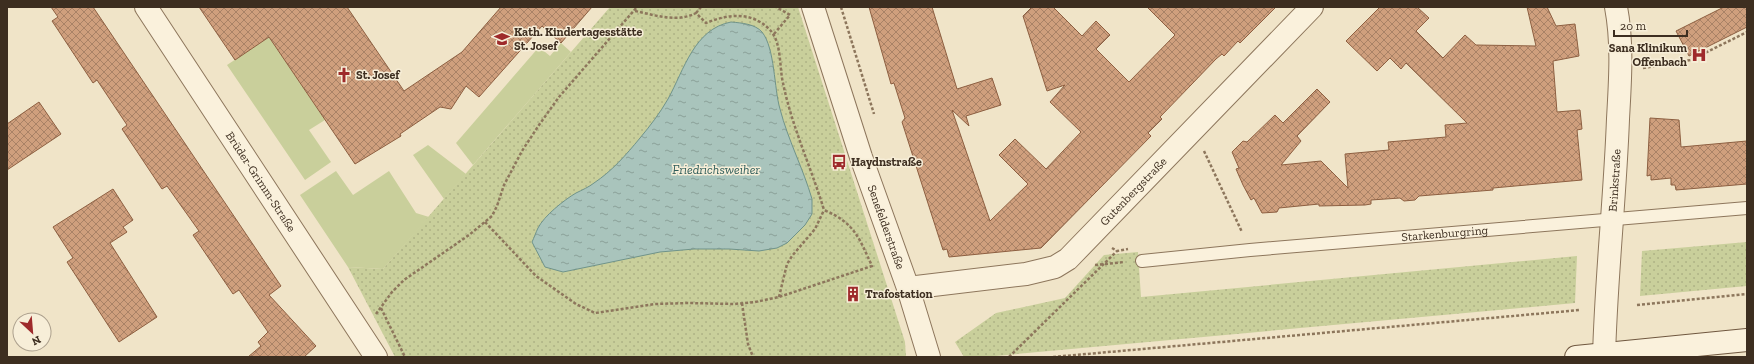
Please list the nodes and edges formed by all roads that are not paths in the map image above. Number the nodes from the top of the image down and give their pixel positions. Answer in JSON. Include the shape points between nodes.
{"nodes":[{"id":1,"x":146,"y":7,"type":"edge"},
{"id":2,"x":813,"y":7,"type":"edge"},
{"id":3,"x":1311,"y":7,"type":"edge"},
{"id":4,"x":1616,"y":7,"type":"edge"},
{"id":5,"x":1747,"y":208,"type":"edge"},
{"id":6,"x":1611,"y":220,"type":"junction"},
{"id":7,"x":1142,"y":261,"type":"dead end"},
{"id":8,"x":908,"y":288,"type":"junction"},
{"id":9,"x":1747,"y":340,"type":"edge"},
{"id":10,"x":1604,"y":356,"type":"edge"},
{"id":11,"x":376,"y":357,"type":"edge"},
{"id":12,"x":929,"y":357,"type":"edge"},
{"id":13,"x":1576,"y":357,"type":"edge"}],
"edges":[{"from":1,"to":11,"type":"street","name":"Brüder-Grimm-Straße"},
{"from":2,"to":8,"type":"street","name":"Senefelderstraße","via":[[861,157]]},
{"from":3,"to":8,"type":"street","name":"Gutenbergstraße","via":[[1068,259],[1055,267],[1026,274]]},
{"from":4,"to":6,"type":"street","name":"Brinkstraße","via":[[1620,36],[1620,72],[1617,159]]},
{"from":5,"to":6,"type":"lane","name":"Starkenburgring"},
{"from":6,"to":7,"type":"lane","name":"Starkenburgring"},
{"from":6,"to":10,"type":"street","name":"Brinkstraße"},
{"from":8,"to":12,"type":"street","name":"Senefelderstraße"},
{"from":9,"to":10,"type":"street"},
{"from":10,"to":13,"type":"street"}]}
